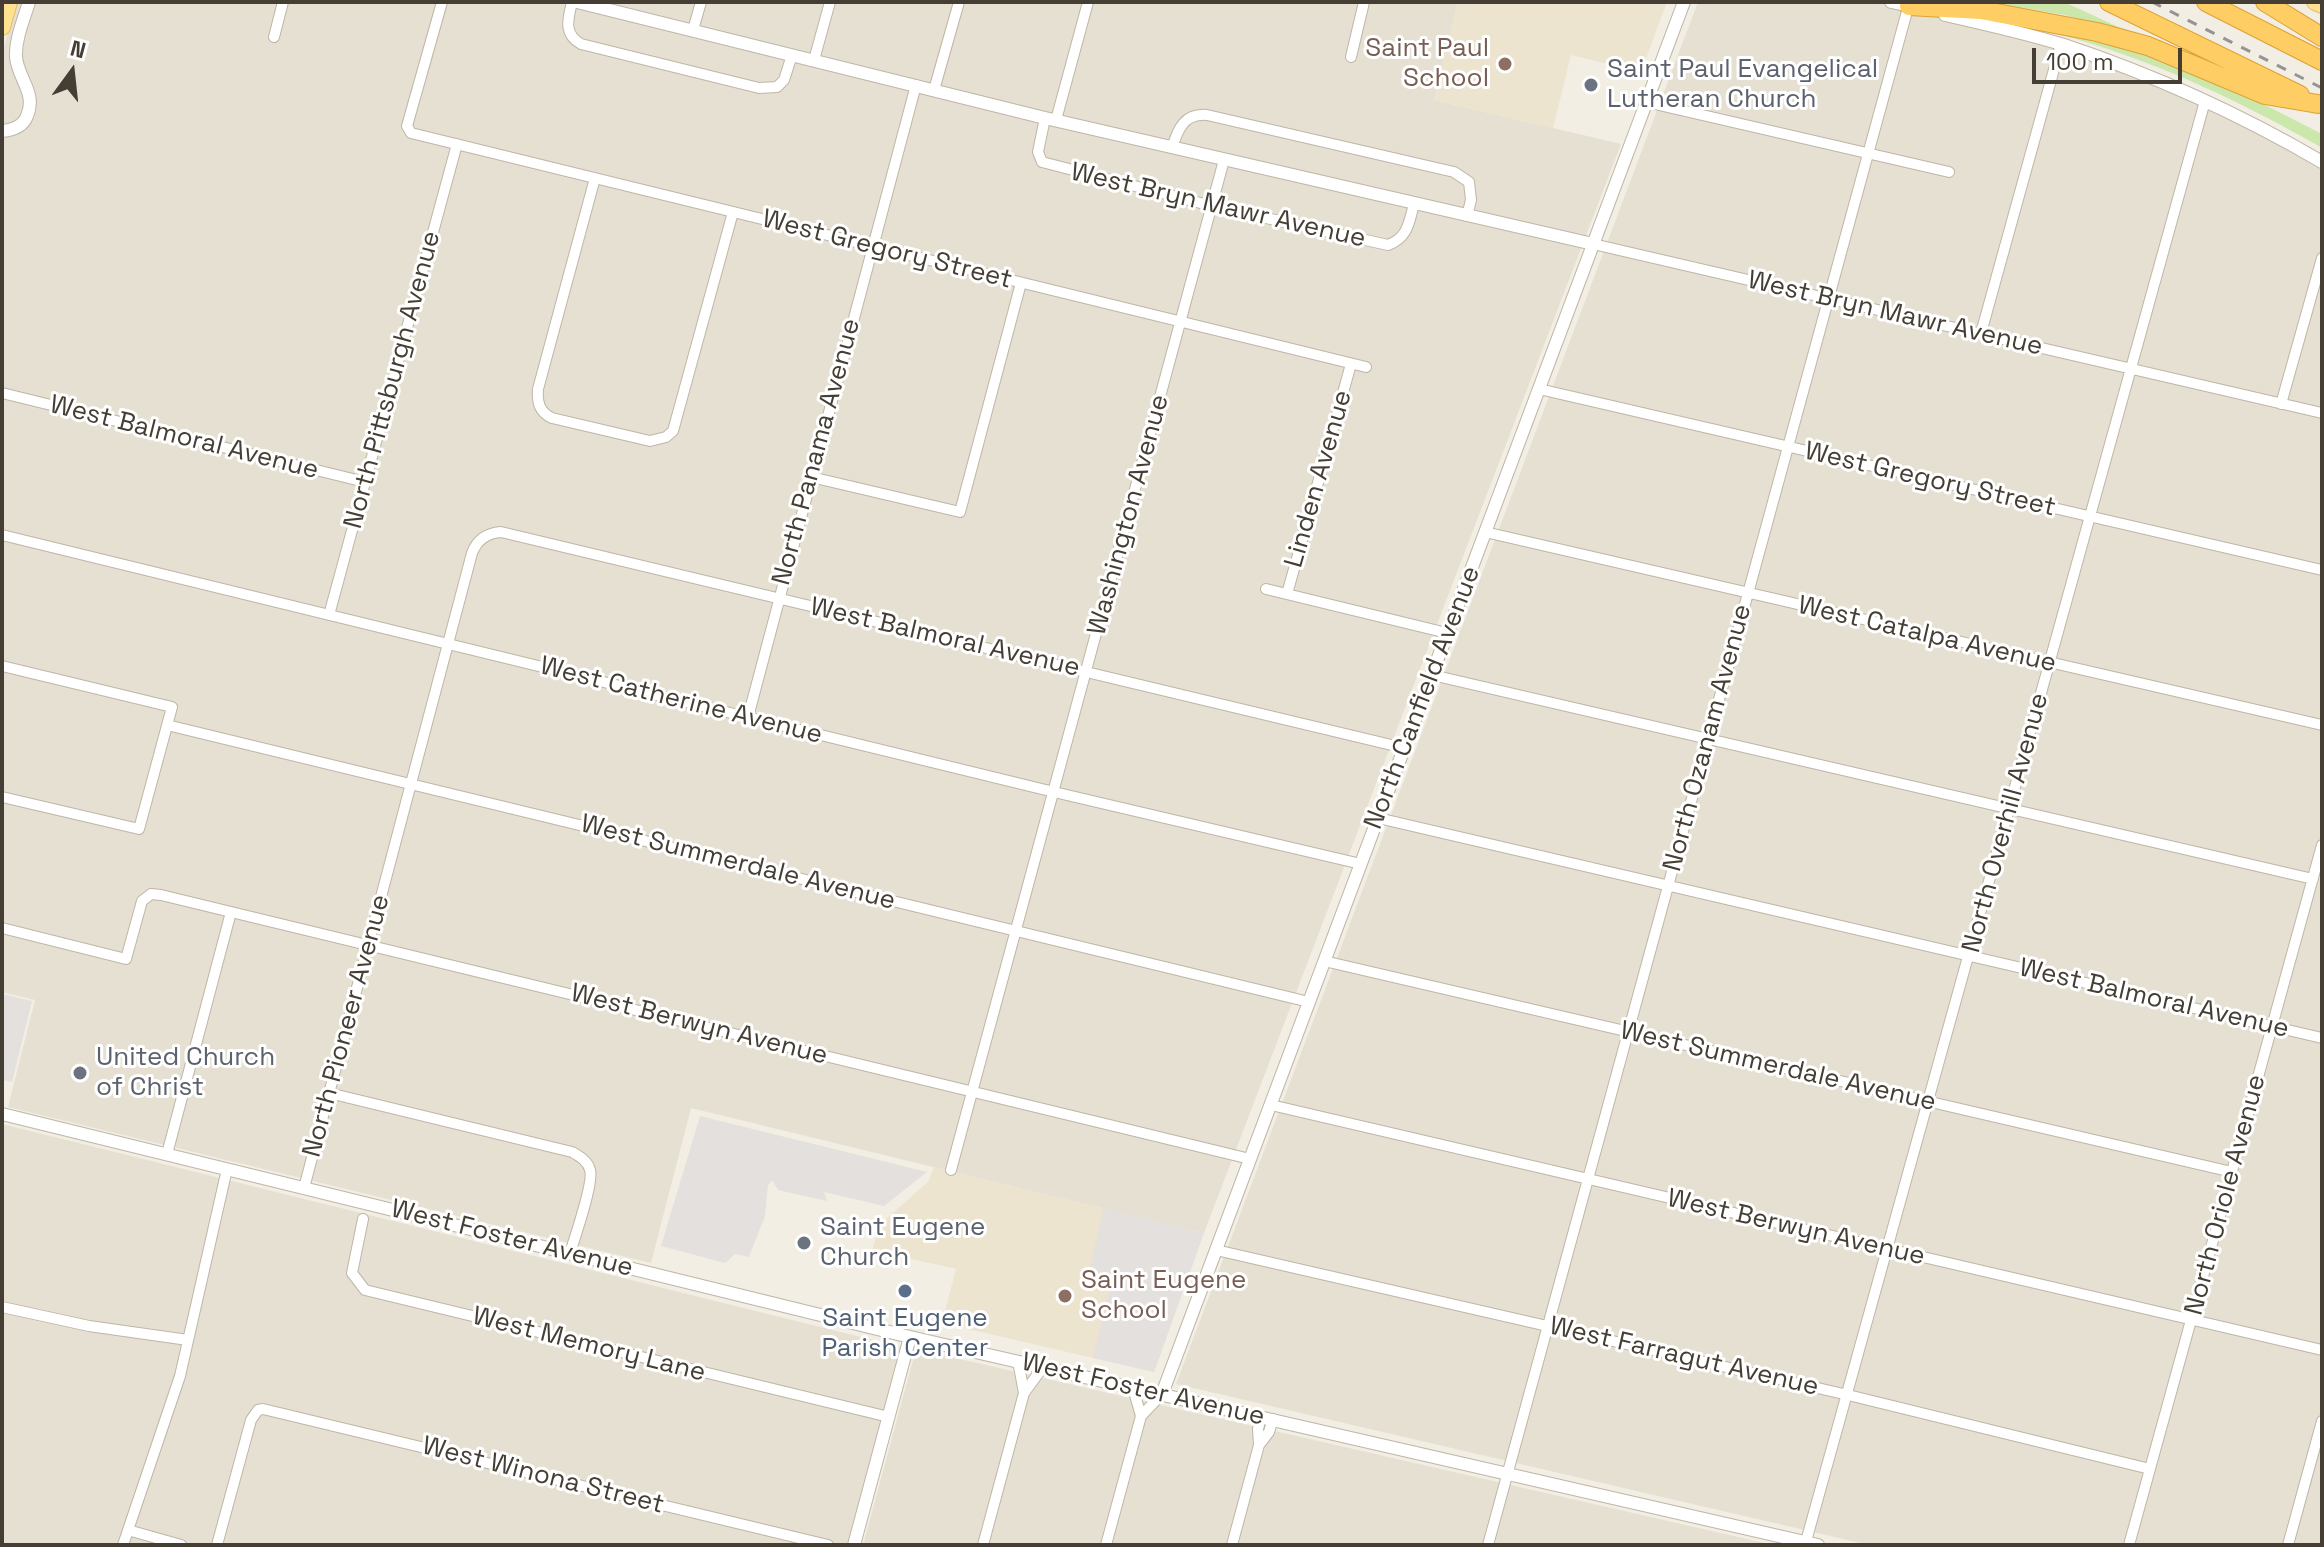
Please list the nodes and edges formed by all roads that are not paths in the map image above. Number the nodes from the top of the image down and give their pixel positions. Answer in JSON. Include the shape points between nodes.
{"nodes":[{"id":1,"x":9,"y":2,"type":"edge"},
{"id":2,"x":29,"y":2,"type":"edge"},
{"id":3,"x":283,"y":2,"type":"edge"},
{"id":4,"x":442,"y":2,"type":"edge"},
{"id":5,"x":574,"y":2,"type":"edge"},
{"id":6,"x":701,"y":2,"type":"edge"},
{"id":7,"x":830,"y":2,"type":"edge"},
{"id":8,"x":959,"y":2,"type":"edge"},
{"id":9,"x":1088,"y":2,"type":"edge"},
{"id":10,"x":1364,"y":2,"type":"edge"},
{"id":11,"x":1684,"y":2,"type":"edge"},
{"id":12,"x":2109,"y":2,"type":"edge"},
{"id":13,"x":2206,"y":2,"type":"edge"},
{"id":14,"x":2265,"y":2,"type":"edge"},
{"id":15,"x":2315,"y":2,"type":"edge"},
{"id":16,"x":1903,"y":3,"type":"edge"},
{"id":17,"x":2322,"y":5,"type":"edge"},
{"id":18,"x":2,"y":27,"type":"edge"},
{"id":19,"x":693,"y":30,"type":"junction"},
{"id":20,"x":274,"y":37,"type":"dead end"},
{"id":21,"x":2322,"y":37,"type":"edge"},
{"id":22,"x":2061,"y":44,"type":"junction"},
{"id":23,"x":792,"y":55,"type":"junction"},
{"id":24,"x":1351,"y":57,"type":"dead end"},
{"id":25,"x":814,"y":60,"type":"junction"},
{"id":26,"x":2322,"y":61,"type":"edge"},
{"id":27,"x":916,"y":85,"type":"junction"},
{"id":28,"x":934,"y":90,"type":"junction"},
{"id":29,"x":2205,"y":101,"type":"junction"},
{"id":30,"x":1646,"y":102,"type":"junction"},
{"id":31,"x":2320,"y":106,"type":"edge"},
{"id":32,"x":1051,"y":119,"type":"junction"},
{"id":33,"x":2,"y":131,"type":"edge"},
{"id":34,"x":457,"y":144,"type":"junction"},
{"id":35,"x":1172,"y":148,"type":"junction"},
{"id":36,"x":1868,"y":153,"type":"junction"},
{"id":37,"x":1224,"y":160,"type":"junction"},
{"id":38,"x":2322,"y":162,"type":"edge"},
{"id":39,"x":1949,"y":172,"type":"dead end"},
{"id":40,"x":595,"y":178,"type":"junction"},
{"id":41,"x":1414,"y":204,"type":"junction"},
{"id":42,"x":1212,"y":206,"type":"junction"},
{"id":43,"x":733,"y":212,"type":"junction"},
{"id":44,"x":1467,"y":216,"type":"junction"},
{"id":45,"x":1593,"y":244,"type":"junction"},
{"id":46,"x":871,"y":246,"type":"junction"},
{"id":47,"x":2322,"y":258,"type":"edge"},
{"id":48,"x":1021,"y":283,"type":"junction"},
{"id":49,"x":1828,"y":299,"type":"junction"},
{"id":50,"x":1181,"y":322,"type":"junction"},
{"id":51,"x":1981,"y":333,"type":"junction"},
{"id":52,"x":1351,"y":364,"type":"junction"},
{"id":53,"x":1366,"y":367,"type":"dead end"},
{"id":54,"x":2131,"y":369,"type":"junction"},
{"id":55,"x":1539,"y":389,"type":"junction"},
{"id":56,"x":2,"y":393,"type":"edge"},
{"id":57,"x":2281,"y":404,"type":"junction"},
{"id":58,"x":2322,"y":413,"type":"edge"},
{"id":59,"x":1788,"y":447,"type":"junction"},
{"id":60,"x":811,"y":477,"type":"junction"},
{"id":61,"x":365,"y":482,"type":"junction"},
{"id":62,"x":2090,"y":516,"type":"junction"},
{"id":63,"x":1485,"y":532,"type":"junction"},
{"id":64,"x":2,"y":535,"type":"edge"},
{"id":65,"x":2322,"y":570,"type":"edge"},
{"id":66,"x":1266,"y":589,"type":"dead end"},
{"id":67,"x":1287,"y":594,"type":"junction"},
{"id":68,"x":1748,"y":594,"type":"junction"},
{"id":69,"x":779,"y":599,"type":"junction"},
{"id":70,"x":329,"y":615,"type":"junction"},
{"id":71,"x":1447,"y":633,"type":"junction"},
{"id":72,"x":448,"y":645,"type":"junction"},
{"id":73,"x":2050,"y":663,"type":"junction"},
{"id":74,"x":2,"y":666,"type":"edge"},
{"id":75,"x":1086,"y":672,"type":"junction"},
{"id":76,"x":1432,"y":675,"type":"junction"},
{"id":77,"x":748,"y":717,"type":"junction"},
{"id":78,"x":167,"y":725,"type":"junction"},
{"id":79,"x":2322,"y":725,"type":"edge"},
{"id":80,"x":1708,"y":739,"type":"junction"},
{"id":81,"x":1404,"y":748,"type":"junction"},
{"id":82,"x":412,"y":784,"type":"junction"},
{"id":83,"x":1054,"y":792,"type":"junction"},
{"id":84,"x":2,"y":797,"type":"edge"},
{"id":85,"x":2009,"y":809,"type":"junction"},
{"id":86,"x":1378,"y":818,"type":"junction"},
{"id":87,"x":2322,"y":845,"type":"edge"},
{"id":88,"x":1361,"y":864,"type":"junction"},
{"id":89,"x":2313,"y":879,"type":"junction"},
{"id":90,"x":1668,"y":886,"type":"junction"},
{"id":91,"x":231,"y":912,"type":"junction"},
{"id":92,"x":2,"y":928,"type":"edge"},
{"id":93,"x":1016,"y":931,"type":"junction"},
{"id":94,"x":369,"y":945,"type":"junction"},
{"id":95,"x":1969,"y":956,"type":"junction"},
{"id":96,"x":1324,"y":961,"type":"junction"},
{"id":97,"x":1309,"y":1002,"type":"junction"},
{"id":98,"x":2272,"y":1026,"type":"junction"},
{"id":99,"x":1628,"y":1032,"type":"junction"},
{"id":100,"x":2322,"y":1038,"type":"edge"},
{"id":101,"x":973,"y":1091,"type":"junction"},
{"id":102,"x":329,"y":1093,"type":"junction"},
{"id":103,"x":1929,"y":1102,"type":"junction"},
{"id":104,"x":1271,"y":1105,"type":"junction"},
{"id":105,"x":2,"y":1114,"type":"edge"},
{"id":106,"x":167,"y":1154,"type":"junction"},
{"id":107,"x":1250,"y":1159,"type":"junction"},
{"id":108,"x":227,"y":1169,"type":"junction"},
{"id":109,"x":951,"y":1170,"type":"dead end"},
{"id":110,"x":2232,"y":1172,"type":"junction"},
{"id":111,"x":1588,"y":1179,"type":"junction"},
{"id":112,"x":304,"y":1188,"type":"junction"},
{"id":113,"x":363,"y":1219,"type":"dead end"},
{"id":114,"x":1888,"y":1249,"type":"junction"},
{"id":115,"x":1216,"y":1250,"type":"junction"},
{"id":116,"x":570,"y":1253,"type":"junction"},
{"id":117,"x":2,"y":1307,"type":"edge"},
{"id":118,"x":2191,"y":1320,"type":"junction"},
{"id":119,"x":1548,"y":1326,"type":"junction"},
{"id":120,"x":910,"y":1337,"type":"junction"},
{"id":121,"x":188,"y":1340,"type":"junction"},
{"id":122,"x":2322,"y":1350,"type":"edge"},
{"id":123,"x":1018,"y":1361,"type":"junction"},
{"id":124,"x":1043,"y":1367,"type":"junction"},
{"id":125,"x":1133,"y":1388,"type":"junction"},
{"id":126,"x":1024,"y":1393,"type":"junction"},
{"id":127,"x":1162,"y":1394,"type":"junction"},
{"id":128,"x":1848,"y":1395,"type":"junction"},
{"id":129,"x":1141,"y":1416,"type":"junction"},
{"id":130,"x":889,"y":1417,"type":"junction"},
{"id":131,"x":1267,"y":1418,"type":"junction"},
{"id":132,"x":2322,"y":1421,"type":"edge"},
{"id":133,"x":2150,"y":1469,"type":"junction"},
{"id":134,"x":1507,"y":1473,"type":"junction"},
{"id":135,"x":128,"y":1530,"type":"junction"},
{"id":136,"x":1810,"y":1544,"type":"edge"},
{"id":137,"x":123,"y":1545,"type":"edge"},
{"id":138,"x":181,"y":1545,"type":"edge"},
{"id":139,"x":217,"y":1545,"type":"edge"},
{"id":140,"x":828,"y":1545,"type":"edge"},
{"id":141,"x":854,"y":1545,"type":"edge"},
{"id":142,"x":983,"y":1545,"type":"edge"},
{"id":143,"x":1106,"y":1545,"type":"edge"},
{"id":144,"x":1232,"y":1545,"type":"edge"},
{"id":145,"x":1488,"y":1545,"type":"edge"},
{"id":146,"x":2129,"y":1545,"type":"edge"},
{"id":147,"x":2288,"y":1545,"type":"edge"}],
"edges":[{"from":1,"to":18,"type":"main road"},
{"from":2,"to":33,"type":"street","via":[[16,58],[29,91],[29,111],[18,128]]},
{"from":3,"to":20,"type":"street"},
{"from":4,"to":34,"type":"street","name":"West Gregory Street","via":[[408,131]]},
{"from":5,"to":19,"type":"street","name":"West Bryn Mawr Avenue"},
{"from":5,"to":23,"type":"street","name":"West Bryn Mawr Avenue","via":[[568,29],[581,44],[759,88],[777,87]]},
{"from":6,"to":19,"type":"street"},
{"from":7,"to":25,"type":"street"},
{"from":8,"to":28,"type":"street"},
{"from":9,"to":32,"type":"street"},
{"from":10,"to":24,"type":"street"},
{"from":11,"to":30,"type":"street","name":"North Canfield Avenue"},
{"from":12,"to":31,"type":"highway"},
{"from":13,"to":26,"type":"highway"},
{"from":14,"to":21,"type":"highway"},
{"from":15,"to":17,"type":"main road"},
{"from":16,"to":22,"type":"street"},
{"from":16,"to":31,"type":"highway","via":[[1981,10],[2097,32],[2148,46],[2265,95]]},
{"from":16,"to":36,"type":"street","name":"North Ozanam Avenue"},
{"from":19,"to":23,"type":"street","name":"West Bryn Mawr Avenue"},
{"from":22,"to":29,"type":"street"},
{"from":22,"to":51,"type":"street"},
{"from":23,"to":25,"type":"street","name":"West Bryn Mawr Avenue"},
{"from":25,"to":27,"type":"street","name":"West Bryn Mawr Avenue"},
{"from":27,"to":28,"type":"street","name":"West Bryn Mawr Avenue"},
{"from":27,"to":46,"type":"street","name":"North Panama Avenue"},
{"from":28,"to":32,"type":"street","name":"West Bryn Mawr Avenue"},
{"from":29,"to":38,"type":"street"},
{"from":29,"to":54,"type":"street","name":"North Overhill Avenue"},
{"from":30,"to":36,"type":"street"},
{"from":30,"to":45,"type":"street","name":"North Canfield Avenue"},
{"from":32,"to":35,"type":"street","name":"West Bryn Mawr Avenue"},
{"from":32,"to":42,"type":"street","name":"West Bryn Mawr Avenue","via":[[1038,152],[1042,162]]},
{"from":34,"to":40,"type":"street","name":"West Gregory Street"},
{"from":34,"to":61,"type":"street","name":"North Pittsburgh Avenue"},
{"from":35,"to":37,"type":"street","name":"West Bryn Mawr Avenue"},
{"from":35,"to":44,"type":"street","name":"West Bryn Mawr Avenue","via":[[1188,118],[1207,115],[1454,172],[1469,182]]},
{"from":36,"to":39,"type":"street"},
{"from":36,"to":49,"type":"street","name":"North Ozanam Avenue"},
{"from":37,"to":41,"type":"street","name":"West Bryn Mawr Avenue"},
{"from":37,"to":42,"type":"street","name":"Washington Avenue"},
{"from":40,"to":43,"type":"street","name":"West Gregory Street"},
{"from":40,"to":43,"type":"street","via":[[538,389],[538,405],[552,418],[650,441],[666,437],[678,422]]},
{"from":41,"to":42,"type":"street","name":"West Bryn Mawr Avenue","via":[[1406,232],[1388,245]]},
{"from":41,"to":44,"type":"street","name":"West Bryn Mawr Avenue"},
{"from":42,"to":50,"type":"street","name":"Washington Avenue"},
{"from":43,"to":46,"type":"street","name":"West Gregory Street"},
{"from":44,"to":45,"type":"street","name":"West Bryn Mawr Avenue"},
{"from":45,"to":49,"type":"street","name":"West Bryn Mawr Avenue"},
{"from":45,"to":55,"type":"street","name":"North Canfield Avenue"},
{"from":46,"to":48,"type":"street","name":"West Gregory Street"},
{"from":46,"to":60,"type":"street","name":"North Panama Avenue"},
{"from":47,"to":57,"type":"street"},
{"from":48,"to":50,"type":"street","name":"West Gregory Street"},
{"from":48,"to":60,"type":"street","via":[[960,512]]},
{"from":49,"to":51,"type":"street","name":"West Bryn Mawr Avenue"},
{"from":49,"to":59,"type":"street","name":"North Ozanam Avenue"},
{"from":50,"to":52,"type":"street","name":"West Gregory Street"},
{"from":50,"to":75,"type":"street","name":"Washington Avenue"},
{"from":51,"to":54,"type":"street","name":"West Bryn Mawr Avenue"},
{"from":52,"to":53,"type":"street","name":"West Gregory Street"},
{"from":52,"to":67,"type":"street","name":"Linden Avenue"},
{"from":54,"to":57,"type":"street","name":"West Bryn Mawr Avenue"},
{"from":54,"to":62,"type":"street","name":"North Overhill Avenue"},
{"from":55,"to":59,"type":"street","name":"West Gregory Street"},
{"from":55,"to":63,"type":"street","name":"North Canfield Avenue"},
{"from":56,"to":61,"type":"street","name":"West Balmoral Avenue"},
{"from":57,"to":58,"type":"street","name":"West Bryn Mawr Avenue"},
{"from":59,"to":62,"type":"street","name":"West Gregory Street"},
{"from":59,"to":68,"type":"street","name":"North Ozanam Avenue"},
{"from":60,"to":69,"type":"street","name":"North Panama Avenue"},
{"from":61,"to":70,"type":"street","name":"North Pittsburgh Avenue"},
{"from":62,"to":65,"type":"street","name":"West Gregory Street"},
{"from":62,"to":73,"type":"street","name":"North Overhill Avenue"},
{"from":63,"to":68,"type":"street","name":"West Catalpa Avenue"},
{"from":63,"to":71,"type":"street","name":"North Canfield Avenue"},
{"from":64,"to":70,"type":"street","name":"West Catherine Avenue"},
{"from":66,"to":67,"type":"street"},
{"from":67,"to":71,"type":"street"},
{"from":68,"to":73,"type":"street","name":"West Catalpa Avenue"},
{"from":68,"to":80,"type":"street","name":"North Ozanam Avenue"},
{"from":69,"to":72,"type":"street","name":"West Balmoral Avenue","via":[[501,532],[479,540],[472,553]]},
{"from":69,"to":75,"type":"street","name":"West Balmoral Avenue"},
{"from":69,"to":77,"type":"street","name":"North Panama Avenue"},
{"from":70,"to":72,"type":"street","name":"West Catherine Avenue"},
{"from":71,"to":76,"type":"street","name":"North Canfield Avenue"},
{"from":72,"to":77,"type":"street","name":"West Catherine Avenue"},
{"from":72,"to":82,"type":"street","name":"North Pioneer Avenue"},
{"from":73,"to":79,"type":"street","name":"West Catalpa Avenue"},
{"from":73,"to":85,"type":"street","name":"North Overhill Avenue"},
{"from":74,"to":78,"type":"street","via":[[172,707]]},
{"from":75,"to":81,"type":"street","name":"West Balmoral Avenue"},
{"from":75,"to":83,"type":"street","name":"Washington Avenue"},
{"from":76,"to":80,"type":"street"},
{"from":76,"to":81,"type":"street","name":"North Canfield Avenue"},
{"from":77,"to":83,"type":"street","name":"West Catherine Avenue"},
{"from":78,"to":82,"type":"street","name":"West Summerdale Avenue"},
{"from":78,"to":84,"type":"street","via":[[139,829]]},
{"from":80,"to":85,"type":"street"},
{"from":80,"to":90,"type":"street","name":"North Ozanam Avenue"},
{"from":81,"to":86,"type":"street","name":"North Canfield Avenue"},
{"from":82,"to":93,"type":"street","name":"West Summerdale Avenue"},
{"from":82,"to":94,"type":"street","name":"North Pioneer Avenue"},
{"from":83,"to":88,"type":"street","name":"West Catherine Avenue"},
{"from":83,"to":93,"type":"street","name":"Washington Avenue"},
{"from":85,"to":89,"type":"street"},
{"from":85,"to":95,"type":"street","name":"North Overhill Avenue"},
{"from":86,"to":88,"type":"street","name":"North Canfield Avenue"},
{"from":86,"to":90,"type":"street","name":"West Balmoral Avenue"},
{"from":87,"to":89,"type":"street","name":"North Oriole Avenue"},
{"from":88,"to":96,"type":"street","name":"North Canfield Avenue"},
{"from":89,"to":98,"type":"street","name":"North Oriole Avenue"},
{"from":90,"to":95,"type":"street","name":"West Balmoral Avenue"},
{"from":90,"to":99,"type":"street","name":"North Ozanam Avenue"},
{"from":91,"to":92,"type":"street","name":"West Berwyn Avenue","via":[[147,896],[126,959]]},
{"from":91,"to":94,"type":"street","name":"West Berwyn Avenue"},
{"from":91,"to":106,"type":"street"},
{"from":93,"to":97,"type":"street","name":"West Summerdale Avenue"},
{"from":93,"to":101,"type":"street","name":"Washington Avenue"},
{"from":94,"to":101,"type":"street","name":"West Berwyn Avenue"},
{"from":94,"to":102,"type":"street","name":"North Pioneer Avenue"},
{"from":95,"to":98,"type":"street","name":"West Balmoral Avenue"},
{"from":95,"to":103,"type":"street","name":"North Overhill Avenue"},
{"from":96,"to":97,"type":"street","name":"North Canfield Avenue"},
{"from":96,"to":99,"type":"street","name":"West Summerdale Avenue"},
{"from":97,"to":104,"type":"street","name":"North Canfield Avenue"},
{"from":98,"to":100,"type":"street","name":"West Balmoral Avenue"},
{"from":98,"to":110,"type":"street","name":"North Oriole Avenue"},
{"from":99,"to":103,"type":"street","name":"West Summerdale Avenue"},
{"from":99,"to":111,"type":"street","name":"North Ozanam Avenue"},
{"from":101,"to":107,"type":"street","name":"West Berwyn Avenue"},
{"from":101,"to":109,"type":"street","name":"Washington Avenue"},
{"from":102,"to":112,"type":"street","name":"North Pioneer Avenue"},
{"from":102,"to":116,"type":"street","via":[[580,1156],[591,1177]]},
{"from":103,"to":110,"type":"street","name":"West Summerdale Avenue"},
{"from":103,"to":114,"type":"street","name":"North Overhill Avenue"},
{"from":104,"to":107,"type":"street","name":"North Canfield Avenue"},
{"from":104,"to":111,"type":"street","name":"West Berwyn Avenue"},
{"from":105,"to":106,"type":"street","name":"West Foster Avenue"},
{"from":106,"to":108,"type":"street","name":"West Foster Avenue"},
{"from":107,"to":115,"type":"street","name":"North Canfield Avenue"},
{"from":108,"to":112,"type":"street","name":"West Foster Avenue"},
{"from":108,"to":121,"type":"street"},
{"from":110,"to":118,"type":"street","name":"North Oriole Avenue"},
{"from":111,"to":114,"type":"street","name":"West Berwyn Avenue"},
{"from":111,"to":119,"type":"street","name":"North Ozanam Avenue"},
{"from":112,"to":116,"type":"street","name":"West Foster Avenue"},
{"from":113,"to":130,"type":"street","name":"West Memory Lane","via":[[352,1273],[365,1290]]},
{"from":114,"to":118,"type":"street","name":"West Berwyn Avenue"},
{"from":114,"to":128,"type":"street","name":"North Overhill Avenue"},
{"from":115,"to":119,"type":"street","name":"West Farragut Avenue"},
{"from":115,"to":127,"type":"street","name":"North Canfield Avenue"},
{"from":116,"to":120,"type":"street","name":"West Foster Avenue"},
{"from":117,"to":121,"type":"street"},
{"from":118,"to":122,"type":"street","name":"West Berwyn Avenue"},
{"from":118,"to":133,"type":"street","name":"North Oriole Avenue"},
{"from":119,"to":128,"type":"street","name":"West Farragut Avenue"},
{"from":119,"to":134,"type":"street","name":"North Ozanam Avenue"},
{"from":120,"to":123,"type":"street","name":"West Foster Avenue"},
{"from":120,"to":130,"type":"street"},
{"from":121,"to":135,"type":"street"},
{"from":123,"to":124,"type":"street","name":"West Foster Avenue"},
{"from":123,"to":126,"type":"street"},
{"from":124,"to":125,"type":"street","name":"West Foster Avenue"},
{"from":124,"to":126,"type":"street"},
{"from":125,"to":127,"type":"street","name":"West Foster Avenue"},
{"from":125,"to":129,"type":"street"},
{"from":126,"to":142,"type":"street"},
{"from":127,"to":129,"type":"street"},
{"from":127,"to":131,"type":"street","name":"West Foster Avenue"},
{"from":128,"to":133,"type":"street","name":"West Farragut Avenue"},
{"from":128,"to":136,"type":"street","name":"North Overhill Avenue"},
{"from":129,"to":143,"type":"street"},
{"from":130,"to":141,"type":"street"},
{"from":131,"to":134,"type":"street","name":"West Foster Avenue"},
{"from":131,"to":144,"type":"street","via":[[1258,1429],[1259,1445]]},
{"from":132,"to":147,"type":"street"},
{"from":133,"to":146,"type":"street","name":"North Oriole Avenue"},
{"from":134,"to":136,"type":"street","name":"West Foster Avenue"},
{"from":134,"to":145,"type":"street","name":"North Ozanam Avenue"},
{"from":135,"to":137,"type":"street"},
{"from":135,"to":138,"type":"street"},
{"from":139,"to":140,"type":"street","name":"West Winona Street","via":[[258,1410]]}]}
